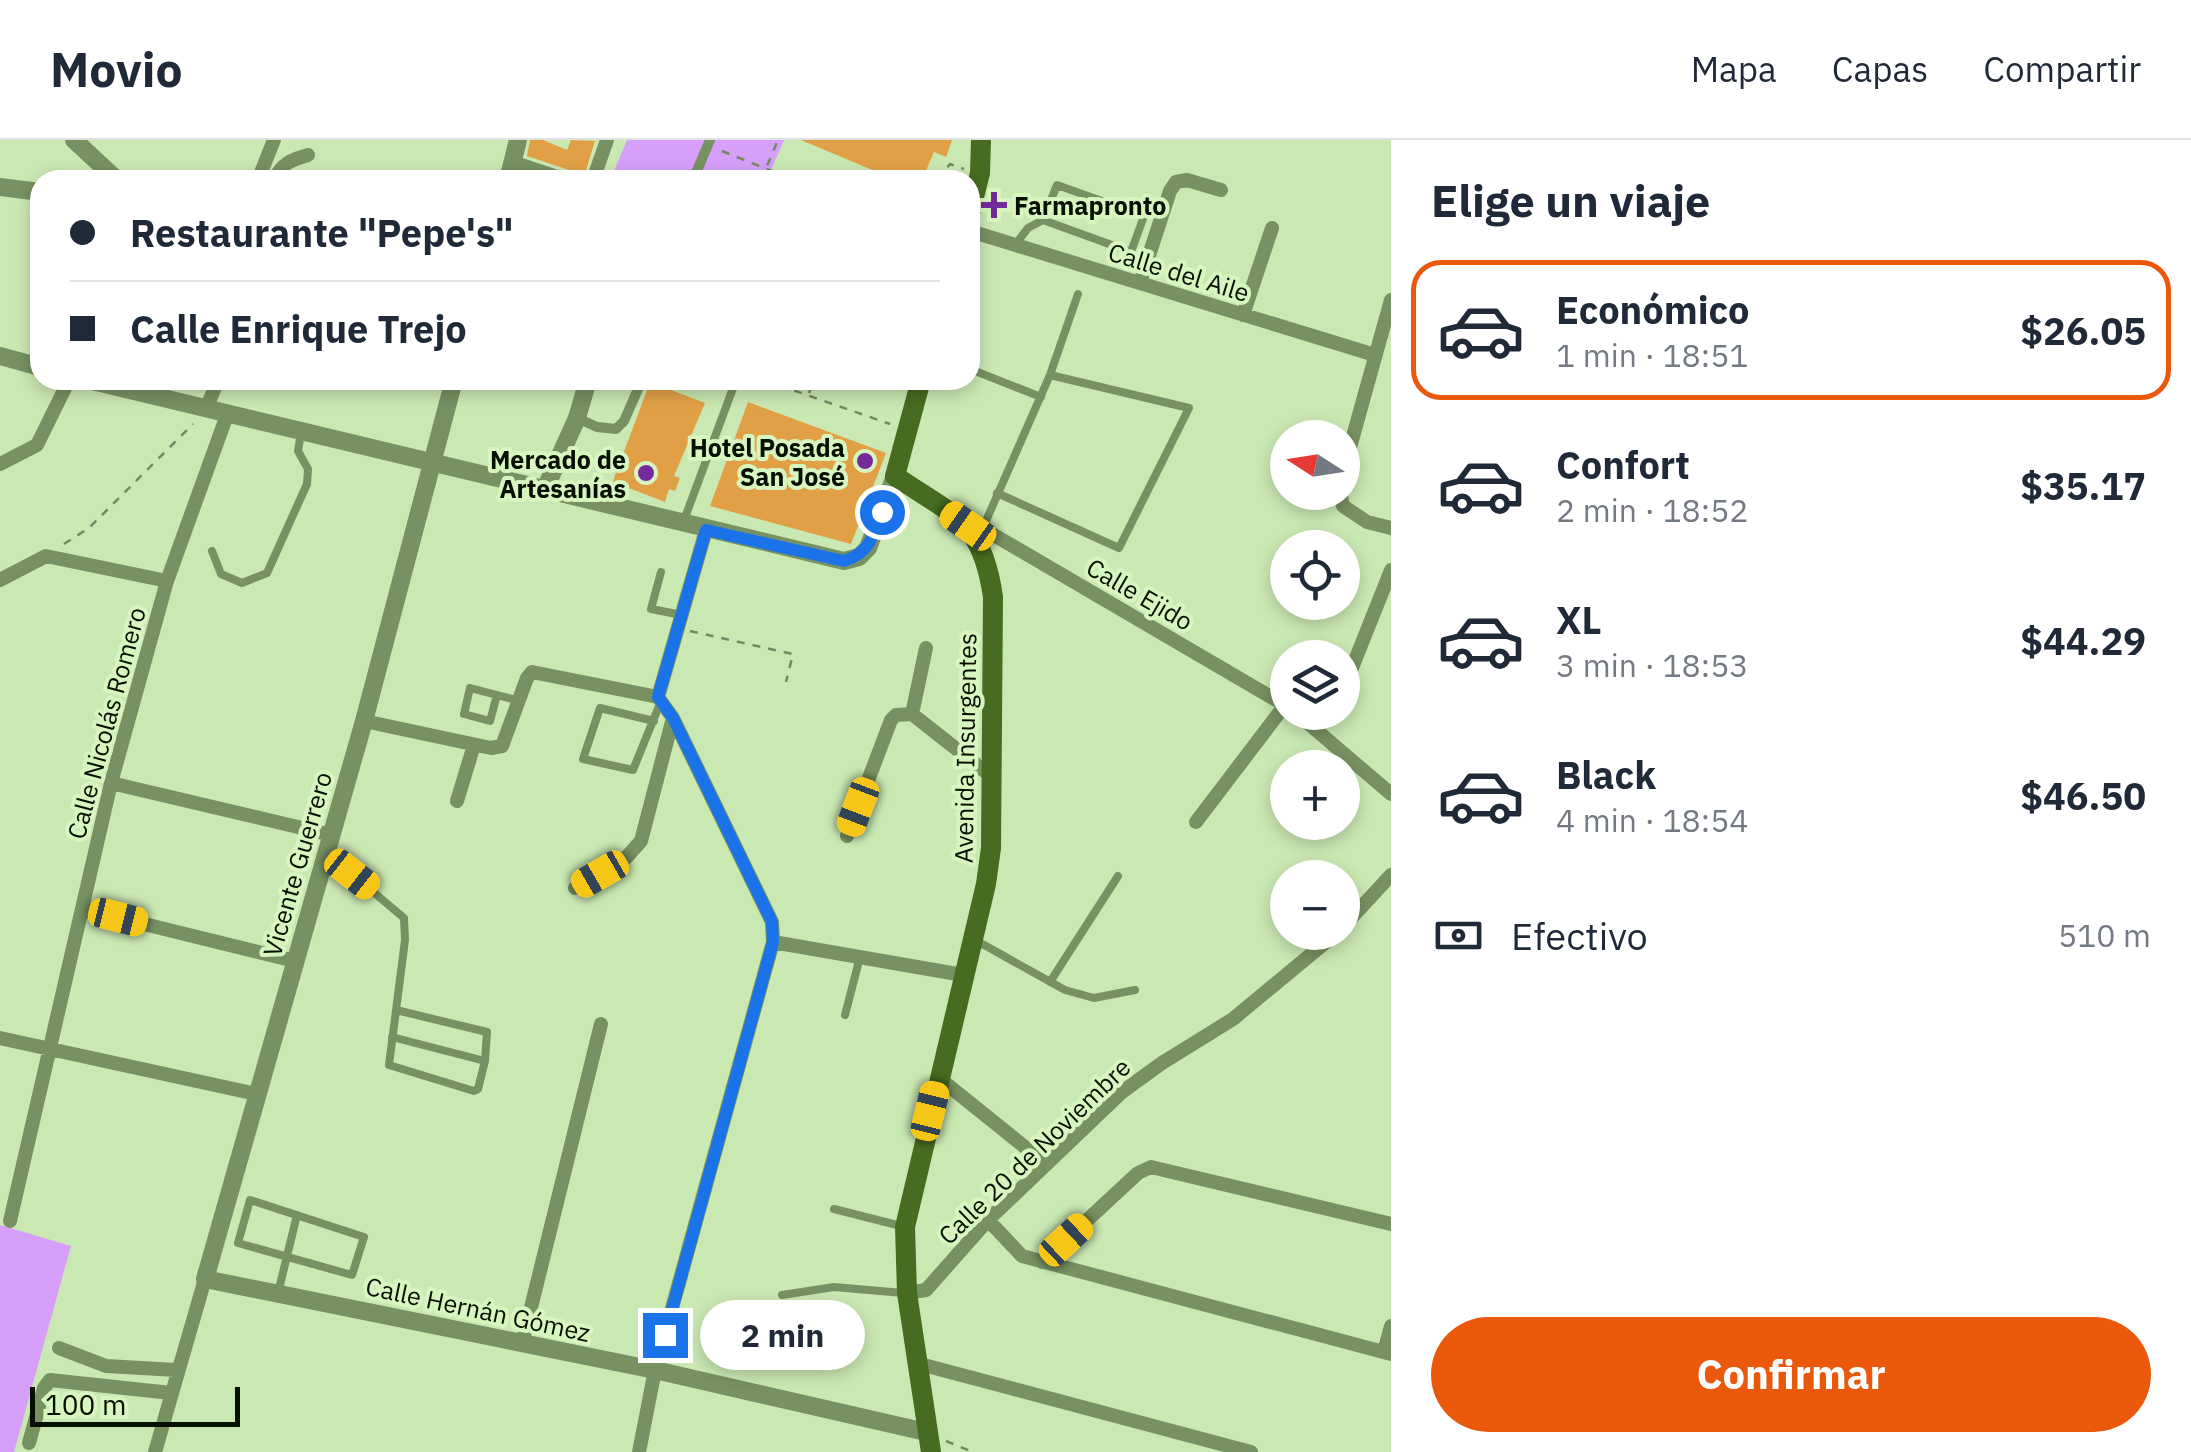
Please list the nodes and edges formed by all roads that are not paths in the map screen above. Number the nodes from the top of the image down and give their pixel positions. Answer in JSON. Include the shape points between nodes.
{"nodes":[{"id":1,"x":74,"y":140,"type":"edge"},
{"id":2,"x":274,"y":140,"type":"edge"},
{"id":3,"x":518,"y":140,"type":"edge"},
{"id":4,"x":607,"y":140,"type":"edge"},
{"id":5,"x":981,"y":140,"type":"edge"},
{"id":6,"x":709,"y":142,"type":"edge"},
{"id":7,"x":308,"y":155,"type":"dead end"},
{"id":8,"x":106,"y":170,"type":"edge"},
{"id":9,"x":262,"y":170,"type":"edge"},
{"id":10,"x":278,"y":170,"type":"edge"},
{"id":11,"x":510,"y":170,"type":"edge"},
{"id":12,"x":596,"y":170,"type":"edge"},
{"id":13,"x":697,"y":170,"type":"edge"},
{"id":14,"x":980,"y":173,"type":"edge"},
{"id":15,"x":0,"y":188,"type":"edge"},
{"id":16,"x":1222,"y":190,"type":"dead end"},
{"id":17,"x":30,"y":191,"type":"edge"},
{"id":18,"x":1043,"y":220,"type":"junction"},
{"id":19,"x":1272,"y":228,"type":"dead end"},
{"id":20,"x":980,"y":234,"type":"edge"},
{"id":21,"x":1015,"y":245,"type":"junction"},
{"id":22,"x":1140,"y":283,"type":"junction"},
{"id":23,"x":1078,"y":294,"type":"dead end"},
{"id":24,"x":1391,"y":300,"type":"edge"},
{"id":25,"x":1243,"y":315,"type":"junction"},
{"id":26,"x":1375,"y":355,"type":"junction"},
{"id":27,"x":0,"y":356,"type":"edge"},
{"id":28,"x":30,"y":364,"type":"edge"},
{"id":29,"x":980,"y":373,"type":"edge"},
{"id":30,"x":1050,"y":375,"type":"junction"},
{"id":31,"x":64,"y":390,"type":"edge"},
{"id":32,"x":129,"y":390,"type":"edge"},
{"id":33,"x":214,"y":390,"type":"edge"},
{"id":34,"x":452,"y":390,"type":"edge"},
{"id":35,"x":586,"y":390,"type":"edge"},
{"id":36,"x":638,"y":390,"type":"edge"},
{"id":37,"x":732,"y":390,"type":"edge"},
{"id":38,"x":918,"y":390,"type":"edge"},
{"id":39,"x":1040,"y":397,"type":"junction"},
{"id":40,"x":206,"y":409,"type":"junction"},
{"id":41,"x":226,"y":415,"type":"junction"},
{"id":42,"x":577,"y":418,"type":"junction"},
{"id":43,"x":1357,"y":420,"type":"edge"},
{"id":44,"x":301,"y":432,"type":"junction"},
{"id":45,"x":0,"y":464,"type":"edge"},
{"id":46,"x":433,"y":464,"type":"junction"},
{"id":47,"x":896,"y":476,"type":"junction"},
{"id":48,"x":544,"y":489,"type":"junction"},
{"id":49,"x":997,"y":493,"type":"junction"},
{"id":50,"x":1349,"y":510,"type":"edge"},
{"id":51,"x":682,"y":523,"type":"junction"},
{"id":52,"x":975,"y":528,"type":"junction"},
{"id":53,"x":1391,"y":528,"type":"edge"},
{"id":54,"x":706,"y":530,"type":"junction"},
{"id":55,"x":212,"y":551,"type":"dead end"},
{"id":56,"x":1391,"y":570,"type":"edge"},
{"id":57,"x":661,"y":572,"type":"dead end"},
{"id":58,"x":0,"y":580,"type":"edge"},
{"id":59,"x":167,"y":580,"type":"junction"},
{"id":60,"x":681,"y":622,"type":"junction"},
{"id":61,"x":1360,"y":647,"type":"edge"},
{"id":62,"x":926,"y":648,"type":"dead end"},
{"id":63,"x":497,"y":695,"type":"junction"},
{"id":64,"x":1270,"y":697,"type":"edge"},
{"id":65,"x":659,"y":698,"type":"junction"},
{"id":66,"x":520,"y":701,"type":"junction"},
{"id":67,"x":912,"y":714,"type":"junction"},
{"id":68,"x":673,"y":718,"type":"junction"},
{"id":69,"x":364,"y":720,"type":"junction"},
{"id":70,"x":654,"y":722,"type":"junction"},
{"id":71,"x":1271,"y":730,"type":"edge"},
{"id":72,"x":1316,"y":730,"type":"edge"},
{"id":73,"x":474,"y":745,"type":"junction"},
{"id":74,"x":992,"y":777,"type":"junction"},
{"id":75,"x":111,"y":783,"type":"junction"},
{"id":76,"x":1391,"y":794,"type":"edge"},
{"id":77,"x":457,"y":801,"type":"dead end"},
{"id":78,"x":1196,"y":822,"type":"dead end"},
{"id":79,"x":332,"y":835,"type":"junction"},
{"id":80,"x":847,"y":836,"type":"dead end"},
{"id":81,"x":323,"y":864,"type":"junction"},
{"id":82,"x":1391,"y":875,"type":"edge"},
{"id":83,"x":1118,"y":876,"type":"dead end"},
{"id":84,"x":574,"y":888,"type":"dead end"},
{"id":85,"x":1360,"y":908,"type":"edge"},
{"id":86,"x":83,"y":909,"type":"junction"},
{"id":87,"x":973,"y":939,"type":"junction"},
{"id":88,"x":773,"y":942,"type":"junction"},
{"id":89,"x":1316,"y":950,"type":"edge"},
{"id":90,"x":860,"y":957,"type":"junction"},
{"id":91,"x":295,"y":961,"type":"junction"},
{"id":92,"x":962,"y":974,"type":"junction"},
{"id":93,"x":1050,"y":982,"type":"junction"},
{"id":94,"x":1135,"y":990,"type":"dead end"},
{"id":95,"x":396,"y":1010,"type":"junction"},
{"id":96,"x":845,"y":1015,"type":"dead end"},
{"id":97,"x":601,"y":1024,"type":"dead end"},
{"id":98,"x":392,"y":1037,"type":"junction"},
{"id":99,"x":0,"y":1038,"type":"edge"},
{"id":100,"x":52,"y":1048,"type":"junction"},
{"id":101,"x":485,"y":1062,"type":"junction"},
{"id":102,"x":939,"y":1078,"type":"junction"},
{"id":103,"x":256,"y":1094,"type":"junction"},
{"id":104,"x":1046,"y":1164,"type":"junction"},
{"id":105,"x":834,"y":1209,"type":"dead end"},
{"id":106,"x":297,"y":1215,"type":"junction"},
{"id":107,"x":988,"y":1220,"type":"junction"},
{"id":108,"x":10,"y":1221,"type":"dead end"},
{"id":109,"x":1391,"y":1224,"type":"edge"},
{"id":110,"x":905,"y":1227,"type":"junction"},
{"id":111,"x":286,"y":1258,"type":"junction"},
{"id":112,"x":1042,"y":1262,"type":"junction"},
{"id":113,"x":205,"y":1278,"type":"junction"},
{"id":114,"x":907,"y":1293,"type":"junction"},
{"id":115,"x":278,"y":1294,"type":"junction"},
{"id":116,"x":782,"y":1294,"type":"dead end"},
{"id":117,"x":1391,"y":1326,"type":"edge"},
{"id":118,"x":522,"y":1344,"type":"junction"},
{"id":119,"x":60,"y":1348,"type":"dead end"},
{"id":120,"x":1388,"y":1353,"type":"edge"},
{"id":121,"x":916,"y":1364,"type":"junction"},
{"id":122,"x":176,"y":1370,"type":"junction"},
{"id":123,"x":655,"y":1370,"type":"junction"},
{"id":124,"x":171,"y":1393,"type":"junction"},
{"id":125,"x":928,"y":1442,"type":"edge"},
{"id":126,"x":29,"y":1443,"type":"dead end"},
{"id":127,"x":154,"y":1452,"type":"edge"},
{"id":128,"x":639,"y":1452,"type":"edge"},
{"id":129,"x":1252,"y":1452,"type":"edge"}],
"edges":[{"from":1,"to":8,"type":"street"},
{"from":2,"to":9,"type":"street"},
{"from":3,"to":11,"type":"street"},
{"from":4,"to":12,"type":"street"},
{"from":5,"to":14,"type":"main road"},
{"from":6,"to":13,"type":"street"},
{"from":7,"to":10,"type":"street"},
{"from":15,"to":17,"type":"street"},
{"from":16,"to":22,"type":"street","via":[[1176,182]]},
{"from":18,"to":18,"type":"lane","via":[[1131,252],[1144,216],[1057,186]]},
{"from":18,"to":21,"type":"lane"},
{"from":19,"to":25,"type":"street"},
{"from":20,"to":21,"type":"street","name":"Calle del Aile"},
{"from":21,"to":22,"type":"street","name":"Calle del Aile"},
{"from":22,"to":25,"type":"street","name":"Calle del Aile"},
{"from":23,"to":30,"type":"lane"},
{"from":24,"to":26,"type":"street"},
{"from":25,"to":26,"type":"street","name":"Calle del Aile"},
{"from":26,"to":43,"type":"street"},
{"from":27,"to":28,"type":"street"},
{"from":29,"to":39,"type":"lane"},
{"from":30,"to":39,"type":"lane"},
{"from":30,"to":49,"type":"lane","via":[[1189,408],[1119,548]]},
{"from":31,"to":45,"type":"street","via":[[37,445]]},
{"from":32,"to":40,"type":"street"},
{"from":33,"to":40,"type":"street"},
{"from":34,"to":46,"type":"street","name":"Vicente Guerrero"},
{"from":35,"to":42,"type":"street"},
{"from":36,"to":42,"type":"street","via":[[616,429]]},
{"from":37,"to":51,"type":"lane"},
{"from":38,"to":47,"type":"main road"},
{"from":39,"to":49,"type":"lane"},
{"from":40,"to":41,"type":"street"},
{"from":41,"to":44,"type":"street"},
{"from":41,"to":59,"type":"street","name":"Calle Nicolás Romero"},
{"from":42,"to":48,"type":"street"},
{"from":44,"to":46,"type":"street"},
{"from":44,"to":55,"type":"lane","via":[[298,452],[308,469],[307,484],[267,573],[242,582],[221,574]]},
{"from":46,"to":48,"type":"street"},
{"from":46,"to":69,"type":"street","name":"Vicente Guerrero"},
{"from":47,"to":52,"type":"main road"},
{"from":47,"to":54,"type":"street","via":[[868,548],[844,561]]},
{"from":48,"to":51,"type":"street"},
{"from":49,"to":52,"type":"lane"},
{"from":50,"to":53,"type":"street"},
{"from":51,"to":54,"type":"street"},
{"from":52,"to":64,"type":"street","name":"Calle Ejido"},
{"from":52,"to":74,"type":"main road","name":"Avenida Insurgentes","via":[[993,597]]},
{"from":54,"to":60,"type":"street"},
{"from":56,"to":61,"type":"street"},
{"from":57,"to":60,"type":"lane","via":[[651,610]]},
{"from":58,"to":59,"type":"street","via":[[46,556]]},
{"from":59,"to":75,"type":"street","name":"Calle Nicolás Romero"},
{"from":60,"to":65,"type":"street"},
{"from":62,"to":67,"type":"street"},
{"from":63,"to":63,"type":"lane","via":[[470,688],[464,714],[490,721]]},
{"from":63,"to":66,"type":"lane"},
{"from":65,"to":66,"type":"street","via":[[532,672]]},
{"from":65,"to":68,"type":"street"},
{"from":65,"to":70,"type":"lane"},
{"from":66,"to":73,"type":"street","via":[[502,746]]},
{"from":67,"to":74,"type":"street"},
{"from":67,"to":80,"type":"street","via":[[891,720]]},
{"from":68,"to":84,"type":"street","via":[[642,841],[624,860]]},
{"from":68,"to":88,"type":"street","via":[[772,922]]},
{"from":69,"to":73,"type":"street"},
{"from":69,"to":79,"type":"street","name":"Vicente Guerrero"},
{"from":70,"to":70,"type":"lane","via":[[634,770],[583,759],[600,708]]},
{"from":71,"to":78,"type":"street"},
{"from":72,"to":76,"type":"street","name":"Calle Ejido"},
{"from":73,"to":77,"type":"street"},
{"from":74,"to":87,"type":"main road","name":"Avenida Insurgentes","via":[[991,848]]},
{"from":75,"to":79,"type":"street"},
{"from":75,"to":86,"type":"street","name":"Calle Nicolás Romero"},
{"from":79,"to":81,"type":"street","name":"Vicente Guerrero"},
{"from":81,"to":91,"type":"street","name":"Vicente Guerrero"},
{"from":81,"to":95,"type":"lane","via":[[352,874],[404,918]]},
{"from":82,"to":85,"type":"street","name":"Calle 20 de Noviembre"},
{"from":83,"to":93,"type":"lane"},
{"from":86,"to":91,"type":"street"},
{"from":86,"to":100,"type":"street","name":"Calle Nicolás Romero"},
{"from":87,"to":92,"type":"main road","name":"Avenida Insurgentes"},
{"from":87,"to":93,"type":"lane"},
{"from":88,"to":90,"type":"street"},
{"from":88,"to":123,"type":"street"},
{"from":89,"to":104,"type":"street","name":"Calle 20 de Noviembre","via":[[1233,1019],[1122,1092]]},
{"from":90,"to":92,"type":"street"},
{"from":90,"to":96,"type":"lane"},
{"from":91,"to":103,"type":"street","name":"Vicente Guerrero"},
{"from":92,"to":102,"type":"main road","name":"Avenida Insurgentes"},
{"from":93,"to":94,"type":"lane","via":[[1094,998]]},
{"from":95,"to":98,"type":"lane"},
{"from":95,"to":101,"type":"lane","via":[[487,1032]]},
{"from":97,"to":118,"type":"street"},
{"from":98,"to":101,"type":"lane"},
{"from":98,"to":101,"type":"lane","via":[[391,1068],[474,1091]]},
{"from":99,"to":100,"type":"street"},
{"from":100,"to":103,"type":"street"},
{"from":100,"to":108,"type":"street","name":"Calle Nicolás Romero"},
{"from":102,"to":104,"type":"street"},
{"from":102,"to":110,"type":"main road","name":"Avenida Insurgentes"},
{"from":103,"to":113,"type":"street","name":"Vicente Guerrero"},
{"from":104,"to":107,"type":"street","name":"Calle 20 de Noviembre"},
{"from":105,"to":110,"type":"lane"},
{"from":106,"to":111,"type":"lane"},
{"from":106,"to":111,"type":"lane","via":[[250,1200],[238,1243]]},
{"from":106,"to":111,"type":"lane","via":[[364,1236],[352,1275]]},
{"from":107,"to":112,"type":"street","via":[[1022,1256]]},
{"from":107,"to":114,"type":"street","name":"Calle 20 de Noviembre","via":[[926,1290]]},
{"from":109,"to":112,"type":"street","via":[[1151,1167]]},
{"from":110,"to":114,"type":"main road","name":"Avenida Insurgentes"},
{"from":111,"to":115,"type":"lane"},
{"from":112,"to":120,"type":"street"},
{"from":113,"to":115,"type":"street","name":"Calle Hernán Gómez"},
{"from":113,"to":122,"type":"street"},
{"from":114,"to":116,"type":"lane","via":[[834,1287]]},
{"from":114,"to":121,"type":"main road","name":"Avenida Insurgentes"},
{"from":115,"to":118,"type":"street","name":"Calle Hernán Gómez"},
{"from":117,"to":120,"type":"street"},
{"from":118,"to":123,"type":"street","name":"Calle Hernán Gómez"},
{"from":119,"to":122,"type":"street","via":[[106,1366]]},
{"from":121,"to":125,"type":"main road","name":"Avenida Insurgentes"},
{"from":121,"to":129,"type":"street"},
{"from":122,"to":124,"type":"street"},
{"from":123,"to":125,"type":"street","name":"Calle Hernán Gómez"},
{"from":123,"to":128,"type":"street"},
{"from":124,"to":126,"type":"street","via":[[50,1380]]},
{"from":124,"to":127,"type":"street"}]}
